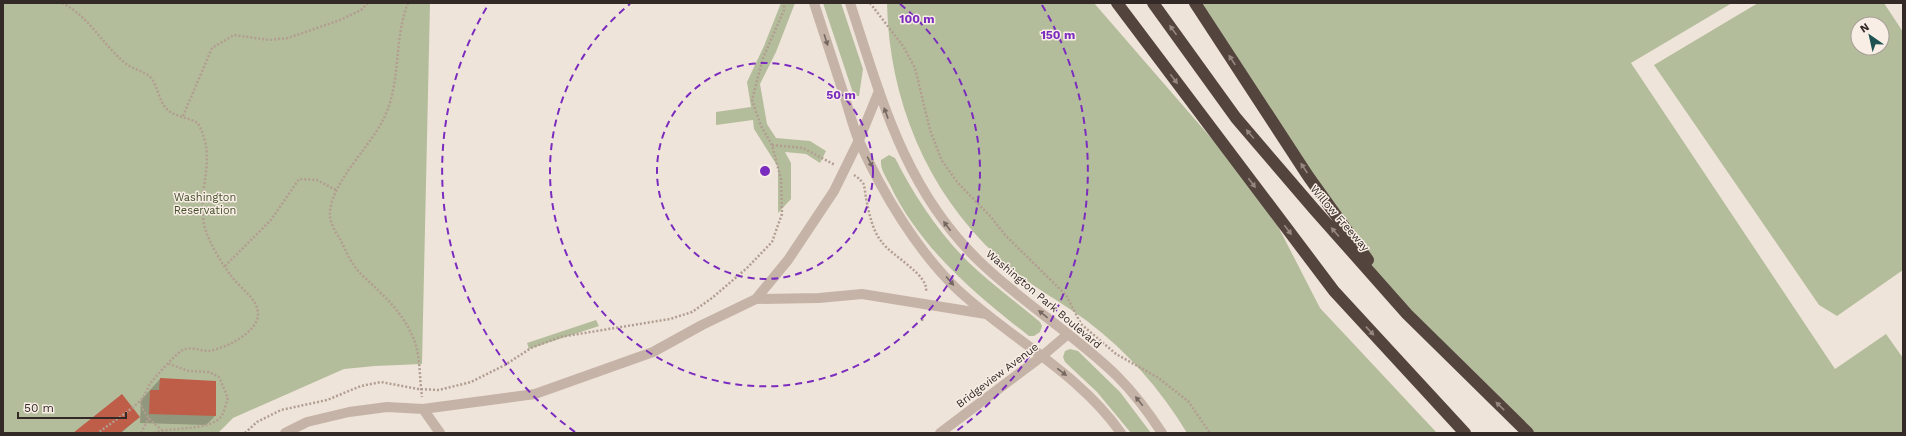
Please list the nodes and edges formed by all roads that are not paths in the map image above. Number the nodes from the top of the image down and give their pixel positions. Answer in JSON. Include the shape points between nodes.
{"nodes":[{"id":1,"x":814,"y":3,"type":"edge"},
{"id":2,"x":850,"y":3,"type":"edge"},
{"id":3,"x":1117,"y":3,"type":"edge"},
{"id":4,"x":1153,"y":3,"type":"edge"},
{"id":5,"x":1194,"y":3,"type":"edge"},
{"id":6,"x":879,"y":91,"type":"junction"},
{"id":7,"x":859,"y":140,"type":"junction"},
{"id":8,"x":756,"y":299,"type":"junction"},
{"id":9,"x":986,"y":314,"type":"junction"},
{"id":10,"x":1407,"y":314,"type":"junction"},
{"id":11,"x":1068,"y":334,"type":"junction"},
{"id":12,"x":1041,"y":357,"type":"junction"},
{"id":13,"x":423,"y":409,"type":"junction"},
{"id":14,"x":1462,"y":431,"type":"edge"},
{"id":15,"x":285,"y":433,"type":"edge"},
{"id":16,"x":440,"y":433,"type":"edge"},
{"id":17,"x":940,"y":433,"type":"edge"},
{"id":18,"x":1122,"y":433,"type":"edge"},
{"id":19,"x":1162,"y":433,"type":"edge"},
{"id":20,"x":1528,"y":433,"type":"edge"}],
"edges":[{"from":1,"to":7,"type":"street","one_way":true},
{"from":2,"to":6,"type":"street","name":"Washington Park Boulevard"},
{"from":3,"to":14,"type":"highway","one_way":true,"via":[[1334,291]]},
{"from":10,"to":4,"type":"highway","name":"Willow Freeway","one_way":true,"via":[[1236,118]]},
{"from":10,"to":5,"type":"highway","one_way":true,"via":[[1308,176]]},
{"from":6,"to":7,"type":"street"},
{"from":11,"to":6,"type":"street","name":"Washington Park Boulevard","one_way":true,"via":[[1000,280],[951,231],[921,187],[895,136]]},
{"from":7,"to":8,"type":"street","via":[[834,191],[788,260]]},
{"from":7,"to":9,"type":"street","one_way":true,"via":[[909,232],[957,288]]},
{"from":8,"to":9,"type":"street","via":[[820,298],[862,294]]},
{"from":8,"to":13,"type":"street","via":[[653,352],[535,394]]},
{"from":9,"to":12,"type":"street"},
{"from":20,"to":10,"type":"highway","name":"Willow Freeway","one_way":true},
{"from":11,"to":12,"type":"street","name":"Bridgeview Avenue"},
{"from":19,"to":11,"type":"street","name":"Washington Park Boulevard","one_way":true,"via":[[1117,376]]},
{"from":12,"to":17,"type":"street","name":"Bridgeview Avenue"},
{"from":12,"to":18,"type":"street","one_way":true,"via":[[1079,386],[1103,409]]},
{"from":13,"to":15,"type":"street","via":[[387,407],[349,412],[307,422]]},
{"from":13,"to":16,"type":"street"}]}
